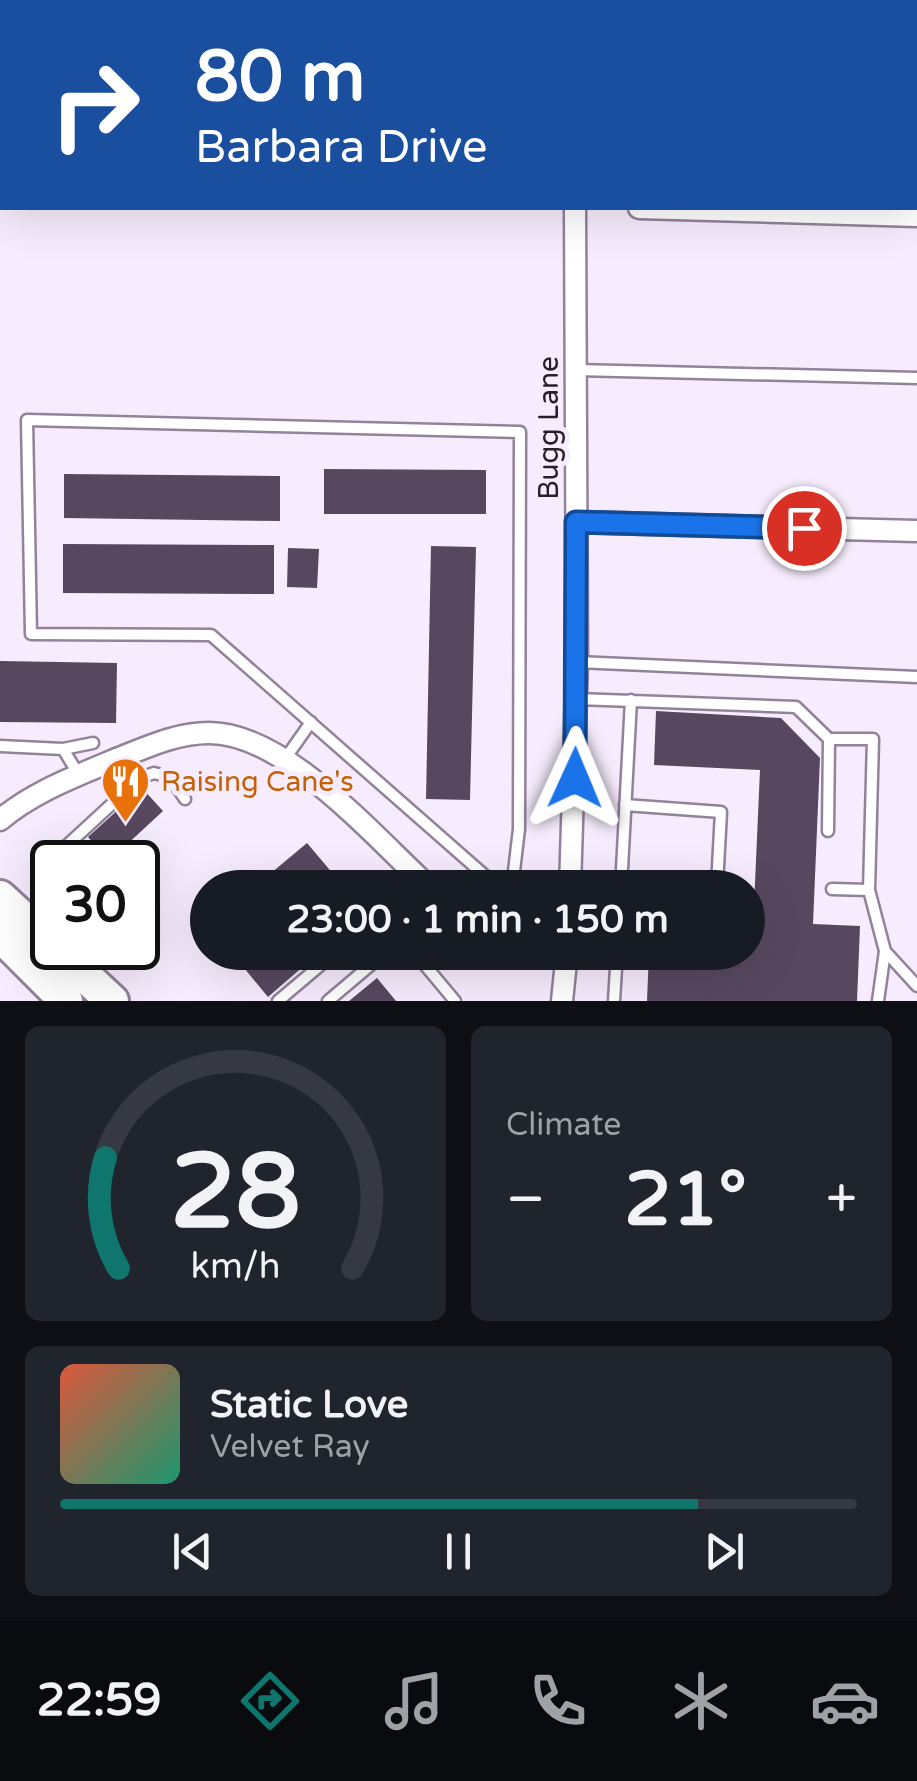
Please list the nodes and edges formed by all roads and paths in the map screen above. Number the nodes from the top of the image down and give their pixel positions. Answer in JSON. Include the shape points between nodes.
{"nodes":[{"id":1,"x":575,"y":210,"type":"edge"},
{"id":2,"x":708,"y":210,"type":"edge"},
{"id":3,"x":917,"y":216,"type":"edge"},
{"id":4,"x":576,"y":370,"type":"junction"},
{"id":5,"x":917,"y":378,"type":"edge"},
{"id":6,"x":576,"y":522,"type":"junction"},
{"id":7,"x":917,"y":530,"type":"edge"},
{"id":8,"x":577,"y":662,"type":"junction"},
{"id":9,"x":917,"y":677,"type":"edge"},
{"id":10,"x":577,"y":698,"type":"junction"},
{"id":11,"x":631,"y":700,"type":"junction"},
{"id":12,"x":311,"y":722,"type":"junction"},
{"id":13,"x":830,"y":739,"type":"junction"},
{"id":14,"x":93,"y":743,"type":"dead end"},
{"id":15,"x":0,"y":746,"type":"edge"},
{"id":16,"x":63,"y":748,"type":"junction"},
{"id":17,"x":285,"y":759,"type":"junction"},
{"id":18,"x":79,"y":775,"type":"junction"},
{"id":19,"x":184,"y":799,"type":"dead end"},
{"id":20,"x":625,"y":806,"type":"junction"},
{"id":21,"x":0,"y":820,"type":"edge"},
{"id":22,"x":828,"y":831,"type":"dead end"},
{"id":23,"x":74,"y":840,"type":"edge"},
{"id":24,"x":410,"y":870,"type":"edge"},
{"id":25,"x":478,"y":870,"type":"edge"},
{"id":26,"x":514,"y":870,"type":"edge"},
{"id":27,"x":571,"y":870,"type":"edge"},
{"id":28,"x":622,"y":870,"type":"edge"},
{"id":29,"x":718,"y":870,"type":"edge"},
{"id":30,"x":832,"y":889,"type":"dead end"},
{"id":31,"x":869,"y":890,"type":"junction"},
{"id":32,"x":0,"y":897,"type":"edge"},
{"id":33,"x":30,"y":924,"type":"edge"},
{"id":34,"x":0,"y":935,"type":"edge"},
{"id":35,"x":884,"y":950,"type":"junction"},
{"id":36,"x":79,"y":970,"type":"edge"},
{"id":37,"x":315,"y":970,"type":"edge"},
{"id":38,"x":365,"y":970,"type":"edge"},
{"id":39,"x":433,"y":970,"type":"edge"},
{"id":40,"x":565,"y":970,"type":"edge"},
{"id":41,"x":616,"y":970,"type":"edge"},
{"id":42,"x":917,"y":986,"type":"edge"},
{"id":43,"x":66,"y":1001,"type":"edge"},
{"id":44,"x":112,"y":1001,"type":"edge"},
{"id":45,"x":278,"y":1001,"type":"edge"},
{"id":46,"x":328,"y":1001,"type":"edge"},
{"id":47,"x":455,"y":1001,"type":"edge"},
{"id":48,"x":562,"y":1001,"type":"edge"},
{"id":49,"x":614,"y":1001,"type":"edge"},
{"id":50,"x":878,"y":1001,"type":"edge"}],
"edges":[{"from":1,"to":4,"type":"street","name":"Bugg Lane"},
{"from":2,"to":3,"type":"street"},
{"from":4,"to":5,"type":"lane"},
{"from":4,"to":6,"type":"street","name":"Bugg Lane"},
{"from":6,"to":7,"type":"street"},
{"from":6,"to":8,"type":"street","name":"Bugg Lane"},
{"from":8,"to":9,"type":"lane"},
{"from":8,"to":10,"type":"street","name":"Bugg Lane"},
{"from":10,"to":11,"type":"lane"},
{"from":10,"to":27,"type":"street","name":"Bugg Lane"},
{"from":11,"to":13,"type":"lane","via":[[796,707]]},
{"from":11,"to":20,"type":"lane"},
{"from":12,"to":17,"type":"lane"},
{"from":12,"to":25,"type":"lane"},
{"from":12,"to":26,"type":"lane","via":[[211,635],[31,634],[27,420],[520,432]]},
{"from":13,"to":22,"type":"lane"},
{"from":13,"to":31,"type":"lane","via":[[873,739]]},
{"from":14,"to":16,"type":"lane"},
{"from":15,"to":16,"type":"lane"},
{"from":16,"to":18,"type":"lane"},
{"from":17,"to":18,"type":"street","via":[[235,736],[208,733],[167,739]]},
{"from":17,"to":24,"type":"street"},
{"from":18,"to":21,"type":"street"},
{"from":19,"to":23,"type":"lane","via":[[170,778],[140,778]]},
{"from":20,"to":28,"type":"lane"},
{"from":20,"to":29,"type":"lane","via":[[721,812]]},
{"from":30,"to":31,"type":"lane"},
{"from":31,"to":35,"type":"lane"},
{"from":32,"to":33,"type":"main road"},
{"from":34,"to":43,"type":"main road"},
{"from":35,"to":42,"type":"lane"},
{"from":35,"to":50,"type":"lane"},
{"from":36,"to":44,"type":"main road"},
{"from":37,"to":45,"type":"lane"},
{"from":38,"to":46,"type":"lane"},
{"from":39,"to":47,"type":"lane"},
{"from":40,"to":48,"type":"street"},
{"from":41,"to":49,"type":"lane"}]}
